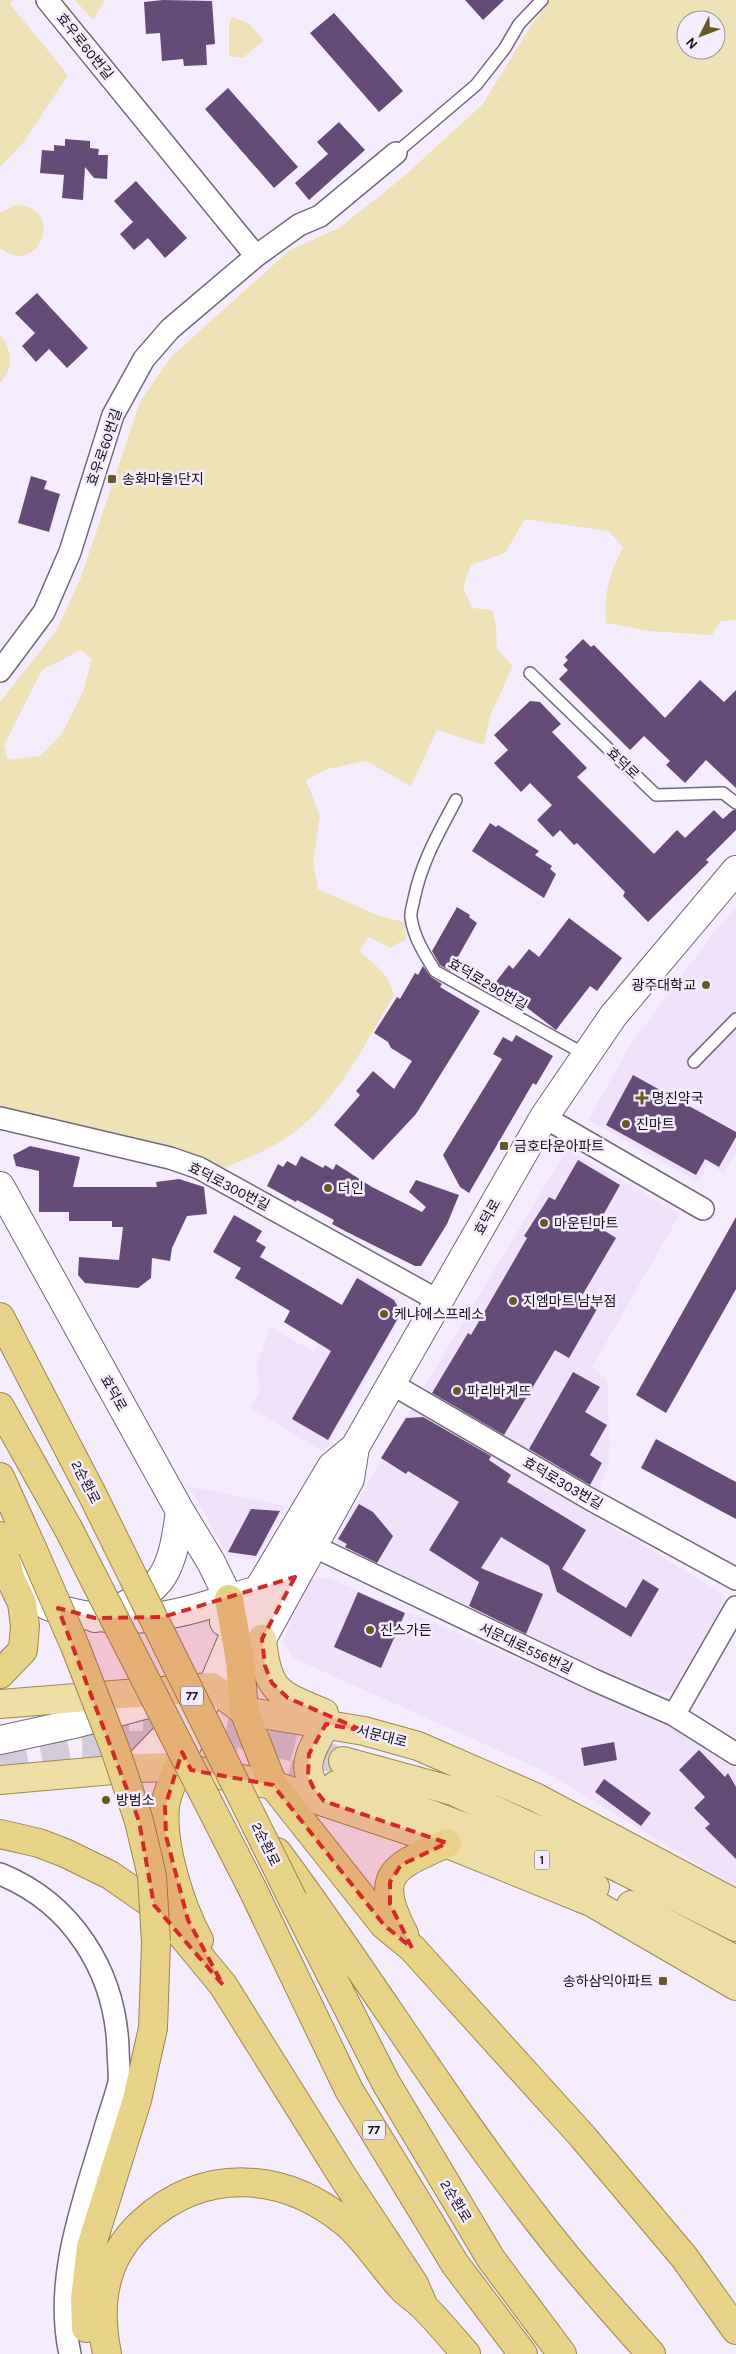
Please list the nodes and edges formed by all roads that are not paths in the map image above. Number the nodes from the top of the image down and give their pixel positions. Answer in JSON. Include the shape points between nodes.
{"nodes":[{"id":1,"x":47,"y":0,"type":"edge"},
{"id":2,"x":542,"y":0,"type":"edge"},
{"id":3,"x":396,"y":153,"type":"joint"},
{"id":4,"x":256,"y":256,"type":"junction"},
{"id":5,"x":0,"y":671,"type":"edge"},
{"id":6,"x":530,"y":673,"type":"dead end"},
{"id":7,"x":456,"y":800,"type":"dead end"},
{"id":8,"x":736,"y":803,"type":"edge"},
{"id":9,"x":736,"y":870,"type":"edge"},
{"id":10,"x":736,"y":1019,"type":"edge"},
{"id":11,"x":586,"y":1055,"type":"junction"},
{"id":12,"x":694,"y":1062,"type":"dead end"},
{"id":13,"x":544,"y":1117,"type":"junction"},
{"id":14,"x":0,"y":1118,"type":"edge"},
{"id":15,"x":0,"y":1186,"type":"edge"},
{"id":16,"x":703,"y":1209,"type":"dead end"},
{"id":17,"x":439,"y":1301,"type":"junction"},
{"id":18,"x":0,"y":1317,"type":"edge"},
{"id":19,"x":392,"y":1384,"type":"junction"},
{"id":20,"x":0,"y":1407,"type":"edge"},
{"id":21,"x":355,"y":1447,"type":"junction"},
{"id":22,"x":0,"y":1477,"type":"edge"},
{"id":23,"x":180,"y":1511,"type":"junction"},
{"id":24,"x":0,"y":1536,"type":"edge"},
{"id":25,"x":314,"y":1546,"type":"junction"},
{"id":26,"x":295,"y":1577,"type":"junction"},
{"id":27,"x":736,"y":1579,"type":"edge"},
{"id":28,"x":258,"y":1590,"type":"junction"},
{"id":29,"x":228,"y":1599,"type":"junction"},
{"id":30,"x":736,"y":1608,"type":"edge"},
{"id":31,"x":95,"y":1618,"type":"junction"},
{"id":32,"x":235,"y":1633,"type":"junction"},
{"id":33,"x":262,"y":1639,"type":"junction"},
{"id":34,"x":240,"y":1661,"type":"junction"},
{"id":35,"x":0,"y":1674,"type":"edge"},
{"id":36,"x":212,"y":1687,"type":"junction"},
{"id":37,"x":0,"y":1704,"type":"edge"},
{"id":38,"x":244,"y":1711,"type":"junction"},
{"id":39,"x":674,"y":1715,"type":"junction"},
{"id":40,"x":326,"y":1724,"type":"junction"},
{"id":41,"x":364,"y":1731,"type":"junction"},
{"id":42,"x":0,"y":1740,"type":"edge"},
{"id":43,"x":736,"y":1754,"type":"edge"},
{"id":44,"x":178,"y":1767,"type":"junction"},
{"id":45,"x":135,"y":1768,"type":"junction"},
{"id":46,"x":0,"y":1780,"type":"edge"},
{"id":47,"x":334,"y":1782,"type":"junction"},
{"id":48,"x":273,"y":1784,"type":"junction"},
{"id":49,"x":256,"y":1825,"type":"junction"},
{"id":50,"x":0,"y":1834,"type":"edge"},
{"id":51,"x":447,"y":1843,"type":"junction"},
{"id":52,"x":0,"y":1874,"type":"edge"},
{"id":53,"x":736,"y":1904,"type":"edge"},
{"id":54,"x":736,"y":1927,"type":"edge"},
{"id":55,"x":412,"y":1948,"type":"junction"},
{"id":56,"x":736,"y":1960,"type":"edge"},
{"id":57,"x":223,"y":1985,"type":"junction"},
{"id":58,"x":736,"y":1986,"type":"edge"},
{"id":59,"x":423,"y":2305,"type":"junction"},
{"id":60,"x":736,"y":2330,"type":"edge"},
{"id":61,"x":70,"y":2354,"type":"edge"},
{"id":62,"x":91,"y":2354,"type":"edge"},
{"id":63,"x":107,"y":2354,"type":"edge"},
{"id":64,"x":466,"y":2354,"type":"edge"},
{"id":65,"x":523,"y":2354,"type":"edge"},
{"id":66,"x":562,"y":2354,"type":"edge"},
{"id":67,"x":651,"y":2354,"type":"edge"}],
"edges":[{"from":1,"to":4,"type":"street","name":"효우로60번길"},
{"from":2,"to":3,"type":"lane","via":[[519,24],[476,86]]},
{"from":3,"to":4,"type":"street","name":"효우로60번길","via":[[320,216],[299,225]]},
{"from":4,"to":5,"type":"street","name":"효우로60번길","via":[[170,328],[144,358],[113,415],[70,552],[44,612]]},
{"from":6,"to":8,"type":"lane","name":"효덕로","via":[[656,794],[723,793]]},
{"from":7,"to":11,"type":"lane","name":"효덕로290번길","via":[[426,856],[411,916],[414,933],[425,955],[435,971]]},
{"from":9,"to":11,"type":"main road","name":"효덕로","via":[[613,1016]]},
{"from":10,"to":12,"type":"lane"},
{"from":11,"to":13,"type":"main road","name":"효덕로"},
{"from":13,"to":16,"type":"street"},
{"from":13,"to":17,"type":"main road","name":"효덕로"},
{"from":14,"to":17,"type":"street","name":"효덕로300번길","via":[[170,1158],[199,1168]]},
{"from":15,"to":23,"type":"main road","name":"효덕로"},
{"from":17,"to":19,"type":"main road","name":"효덕로"},
{"from":18,"to":49,"type":"highway","name":"2순환로","number":"77","bridge":true,"via":[[91,1492]]},
{"from":19,"to":21,"type":"main road","name":"효덕로"},
{"from":19,"to":27,"type":"street","name":"효덕로303번길","via":[[588,1498]]},
{"from":20,"to":65,"type":"highway","number":"77","bridge":true,"via":[[68,1528],[253,1890],[349,2090],[455,2264]]},
{"from":21,"to":25,"type":"main road","name":"효덕로","via":[[350,1479]]},
{"from":21,"to":28,"type":"main road","name":"효덕로","via":[[332,1466]]},
{"from":22,"to":62,"type":"highway","bridge":true,"via":[[75,1646],[115,1749],[139,1821],[152,1876],[156,1942],[153,2028],[143,2076],[91,2247],[85,2298],[86,2332]]},
{"from":23,"to":29,"type":"main road","name":"효덕로","via":[[211,1562]]},
{"from":23,"to":31,"type":"main road","via":[[175,1550],[165,1575],[132,1604]]},
{"from":24,"to":31,"type":"main road","via":[[30,1588],[46,1605]]},
{"from":24,"to":35,"type":"highway","via":[[10,1578],[22,1603],[25,1626],[24,1650]]},
{"from":25,"to":26,"type":"main road","name":"효덕로"},
{"from":25,"to":39,"type":"street","name":"서문대로556번길"},
{"from":26,"to":28,"type":"main road"},
{"from":26,"to":33,"type":"main road","name":"효덕로"},
{"from":28,"to":29,"type":"main road"},
{"from":28,"to":32,"type":"main road","name":"효덕로"},
{"from":29,"to":31,"type":"main road","via":[[163,1617]]},
{"from":29,"to":32,"type":"highway"},
{"from":29,"to":36,"type":"main road"},
{"from":30,"to":39,"type":"street"},
{"from":32,"to":34,"type":"highway"},
{"from":32,"to":36,"type":"main road","name":"효덕로"},
{"from":33,"to":34,"type":"main road","name":"효덕로"},
{"from":33,"to":41,"type":"main road","via":[[268,1675],[288,1698]]},
{"from":34,"to":36,"type":"main road","name":"효덕로"},
{"from":34,"to":38,"type":"highway"},
{"from":36,"to":37,"type":"main road"},
{"from":36,"to":38,"type":"main road","name":"서문대로"},
{"from":36,"to":42,"type":"main road"},
{"from":36,"to":44,"type":"main road"},
{"from":36,"to":45,"type":"main road","name":"효덕로"},
{"from":38,"to":40,"type":"main road","name":"서문대로"},
{"from":38,"to":48,"type":"highway"},
{"from":39,"to":43,"type":"street","name":"서문대로556번길"},
{"from":40,"to":41,"type":"main road","name":"서문대로"},
{"from":40,"to":47,"type":"main road","via":[[313,1745],[307,1765],[313,1787]]},
{"from":41,"to":53,"type":"main road","name":"서문대로","via":[[418,1746],[536,1797]]},
{"from":44,"to":45,"type":"main road"},
{"from":44,"to":48,"type":"main road"},
{"from":44,"to":57,"type":"highway","via":[[165,1807],[166,1836],[174,1877],[188,1920]]},
{"from":45,"to":46,"type":"main road"},
{"from":47,"to":48,"type":"main road"},
{"from":47,"to":51,"type":"main road"},
{"from":47,"to":54,"type":"main road","number":"1","via":[[453,1791],[603,1860]]},
{"from":47,"to":56,"type":"main road","number":"1","via":[[430,1812],[530,1855]]},
{"from":48,"to":55,"type":"highway","via":[[384,1924]]},
{"from":49,"to":66,"type":"highway","name":"2순환로","number":"77","bridge":true,"via":[[386,2083],[491,2259]]},
{"from":49,"to":67,"type":"highway","bridge":true,"via":[[324,1914],[416,2052],[531,2212]]},
{"from":50,"to":57,"type":"highway","via":[[65,1853],[110,1875],[162,1911]]},
{"from":51,"to":55,"type":"highway","via":[[412,1857],[401,1865],[390,1882],[390,1904]]},
{"from":51,"to":58,"type":"main road","via":[[591,1902]]},
{"from":52,"to":61,"type":"street","via":[[39,1895],[85,1941],[96,1959],[117,2028],[119,2080],[67,2269]]},
{"from":55,"to":60,"type":"highway","via":[[583,2137],[684,2258]]},
{"from":57,"to":59,"type":"highway","via":[[414,2284]]},
{"from":59,"to":63,"type":"highway","via":[[403,2290],[352,2230],[327,2210],[300,2195],[268,2185],[241,2182],[210,2185],[187,2192],[165,2205],[136,2228],[120,2248],[109,2270],[104,2298],[101,2325]]},
{"from":59,"to":64,"type":"highway"}]}
